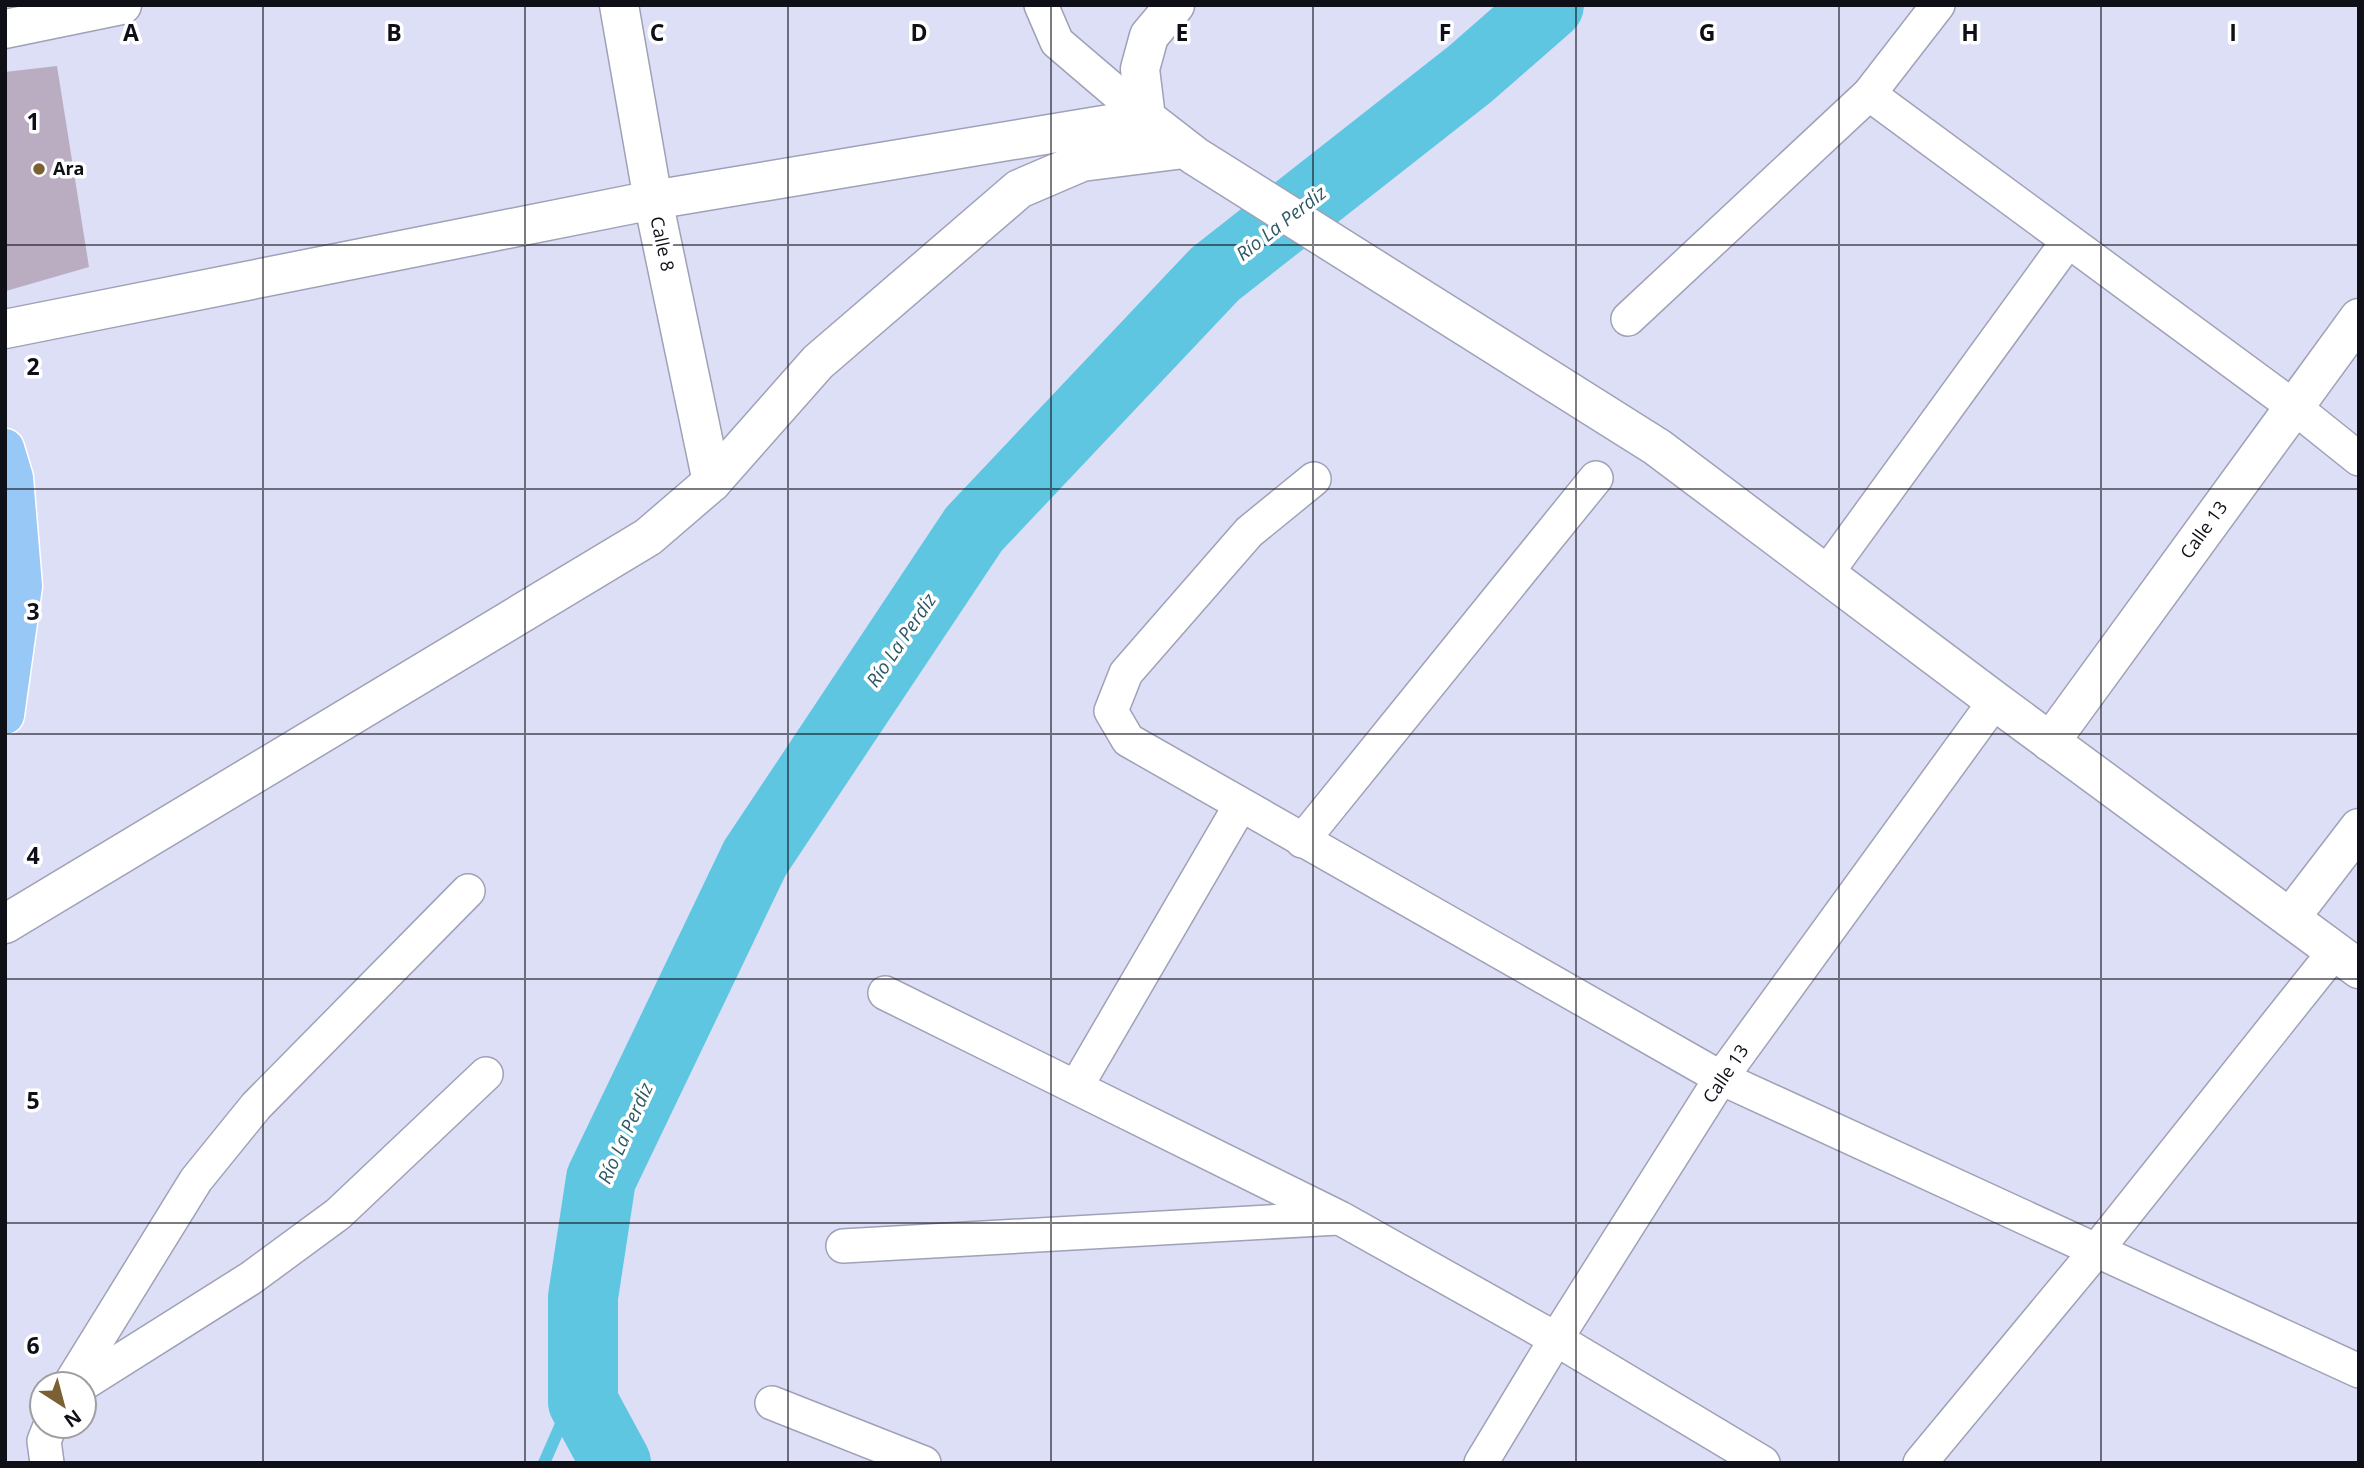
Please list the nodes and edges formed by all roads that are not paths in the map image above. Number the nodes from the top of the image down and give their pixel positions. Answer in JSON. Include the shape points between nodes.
{"nodes":[{"id":1,"x":122,"y":5,"type":"edge"},
{"id":2,"x":619,"y":5,"type":"edge"},
{"id":3,"x":1041,"y":5,"type":"edge"},
{"id":4,"x":1175,"y":5,"type":"edge"},
{"id":5,"x":1938,"y":5,"type":"edge"},
{"id":6,"x":5,"y":29,"type":"edge"},
{"id":7,"x":1869,"y":94,"type":"junction"},
{"id":8,"x":1146,"y":118,"type":"junction"},
{"id":9,"x":1189,"y":152,"type":"junction"},
{"id":10,"x":653,"y":200,"type":"junction"},
{"id":11,"x":2068,"y":241,"type":"junction"},
{"id":12,"x":2359,"y":318,"type":"edge"},
{"id":13,"x":1628,"y":319,"type":"dead end"},
{"id":14,"x":5,"y":328,"type":"edge"},
{"id":15,"x":2294,"y":407,"type":"junction"},
{"id":16,"x":5,"y":448,"type":"edge"},
{"id":17,"x":2359,"y":459,"type":"edge"},
{"id":18,"x":1596,"y":478,"type":"dead end"},
{"id":19,"x":1314,"y":479,"type":"dead end"},
{"id":20,"x":712,"y":482,"type":"junction"},
{"id":21,"x":1826,"y":574,"type":"junction"},
{"id":22,"x":1995,"y":701,"type":"junction"},
{"id":23,"x":5,"y":715,"type":"edge"},
{"id":24,"x":2050,"y":741,"type":"junction"},
{"id":25,"x":1240,"y":806,"type":"junction"},
{"id":26,"x":2359,"y":828,"type":"edge"},
{"id":27,"x":1302,"y":841,"type":"junction"},
{"id":28,"x":468,"y":891,"type":"dead end"},
{"id":29,"x":2290,"y":918,"type":"junction"},
{"id":30,"x":5,"y":924,"type":"edge"},
{"id":31,"x":2347,"y":960,"type":"edge"},
{"id":32,"x":885,"y":993,"type":"dead end"},
{"id":33,"x":486,"y":1074,"type":"dead end"},
{"id":34,"x":1721,"y":1078,"type":"junction"},
{"id":35,"x":1076,"y":1087,"type":"junction"},
{"id":36,"x":1340,"y":1217,"type":"junction"},
{"id":37,"x":843,"y":1246,"type":"dead end"},
{"id":38,"x":2095,"y":1252,"type":"junction"},
{"id":39,"x":1556,"y":1339,"type":"junction"},
{"id":40,"x":78,"y":1370,"type":"edge"},
{"id":41,"x":2359,"y":1371,"type":"edge"},
{"id":42,"x":98,"y":1375,"type":"edge"},
{"id":43,"x":772,"y":1403,"type":"dead end"},
{"id":44,"x":44,"y":1440,"type":"edge"},
{"id":45,"x":47,"y":1463,"type":"edge"},
{"id":46,"x":925,"y":1463,"type":"edge"},
{"id":47,"x":1481,"y":1463,"type":"edge"},
{"id":48,"x":1763,"y":1463,"type":"edge"},
{"id":49,"x":1920,"y":1463,"type":"edge"}],
"edges":[{"from":1,"to":6,"type":"main road"},
{"from":2,"to":10,"type":"main road","name":"Calle 8"},
{"from":3,"to":8,"type":"street","via":[[1057,42]]},
{"from":4,"to":8,"type":"main road","via":[[1149,36],[1140,69]]},
{"from":5,"to":7,"type":"street"},
{"from":7,"to":11,"type":"street"},
{"from":7,"to":13,"type":"street"},
{"from":8,"to":9,"type":"main road"},
{"from":8,"to":10,"type":"main road"},
{"from":9,"to":20,"type":"main road","via":[[1082,162],[1019,189],[818,362]]},
{"from":9,"to":21,"type":"main road","via":[[1657,447]]},
{"from":10,"to":14,"type":"main road"},
{"from":10,"to":20,"type":"main road","name":"Calle 8"},
{"from":11,"to":15,"type":"street"},
{"from":11,"to":21,"type":"street"},
{"from":12,"to":15,"type":"main road","name":"Calle 13"},
{"from":15,"to":17,"type":"street"},
{"from":15,"to":24,"type":"main road","name":"Calle 13"},
{"from":16,"to":23,"type":"main road","via":[[14,478],[23,586]]},
{"from":18,"to":27,"type":"street"},
{"from":19,"to":25,"type":"street","via":[[1240,542],[1126,673],[1111,711],[1128,740]]},
{"from":20,"to":30,"type":"main road","via":[[648,537]]},
{"from":21,"to":22,"type":"main road"},
{"from":22,"to":24,"type":"main road"},
{"from":22,"to":34,"type":"street","name":"Calle 13"},
{"from":24,"to":29,"type":"main road"},
{"from":25,"to":27,"type":"street"},
{"from":25,"to":35,"type":"street"},
{"from":26,"to":29,"type":"main road"},
{"from":27,"to":34,"type":"street"},
{"from":28,"to":40,"type":"street","via":[[257,1106],[196,1180]]},
{"from":29,"to":31,"type":"main road"},
{"from":31,"to":38,"type":"street"},
{"from":32,"to":35,"type":"street"},
{"from":33,"to":42,"type":"street","via":[[338,1214],[251,1278]]},
{"from":34,"to":38,"type":"street"},
{"from":34,"to":39,"type":"street","name":"Calle 13"},
{"from":35,"to":36,"type":"street"},
{"from":36,"to":37,"type":"street"},
{"from":36,"to":39,"type":"street"},
{"from":38,"to":41,"type":"street"},
{"from":38,"to":49,"type":"street"},
{"from":39,"to":47,"type":"street","name":"Calle 13"},
{"from":39,"to":48,"type":"street"},
{"from":43,"to":46,"type":"street"},
{"from":44,"to":45,"type":"street"}]}
